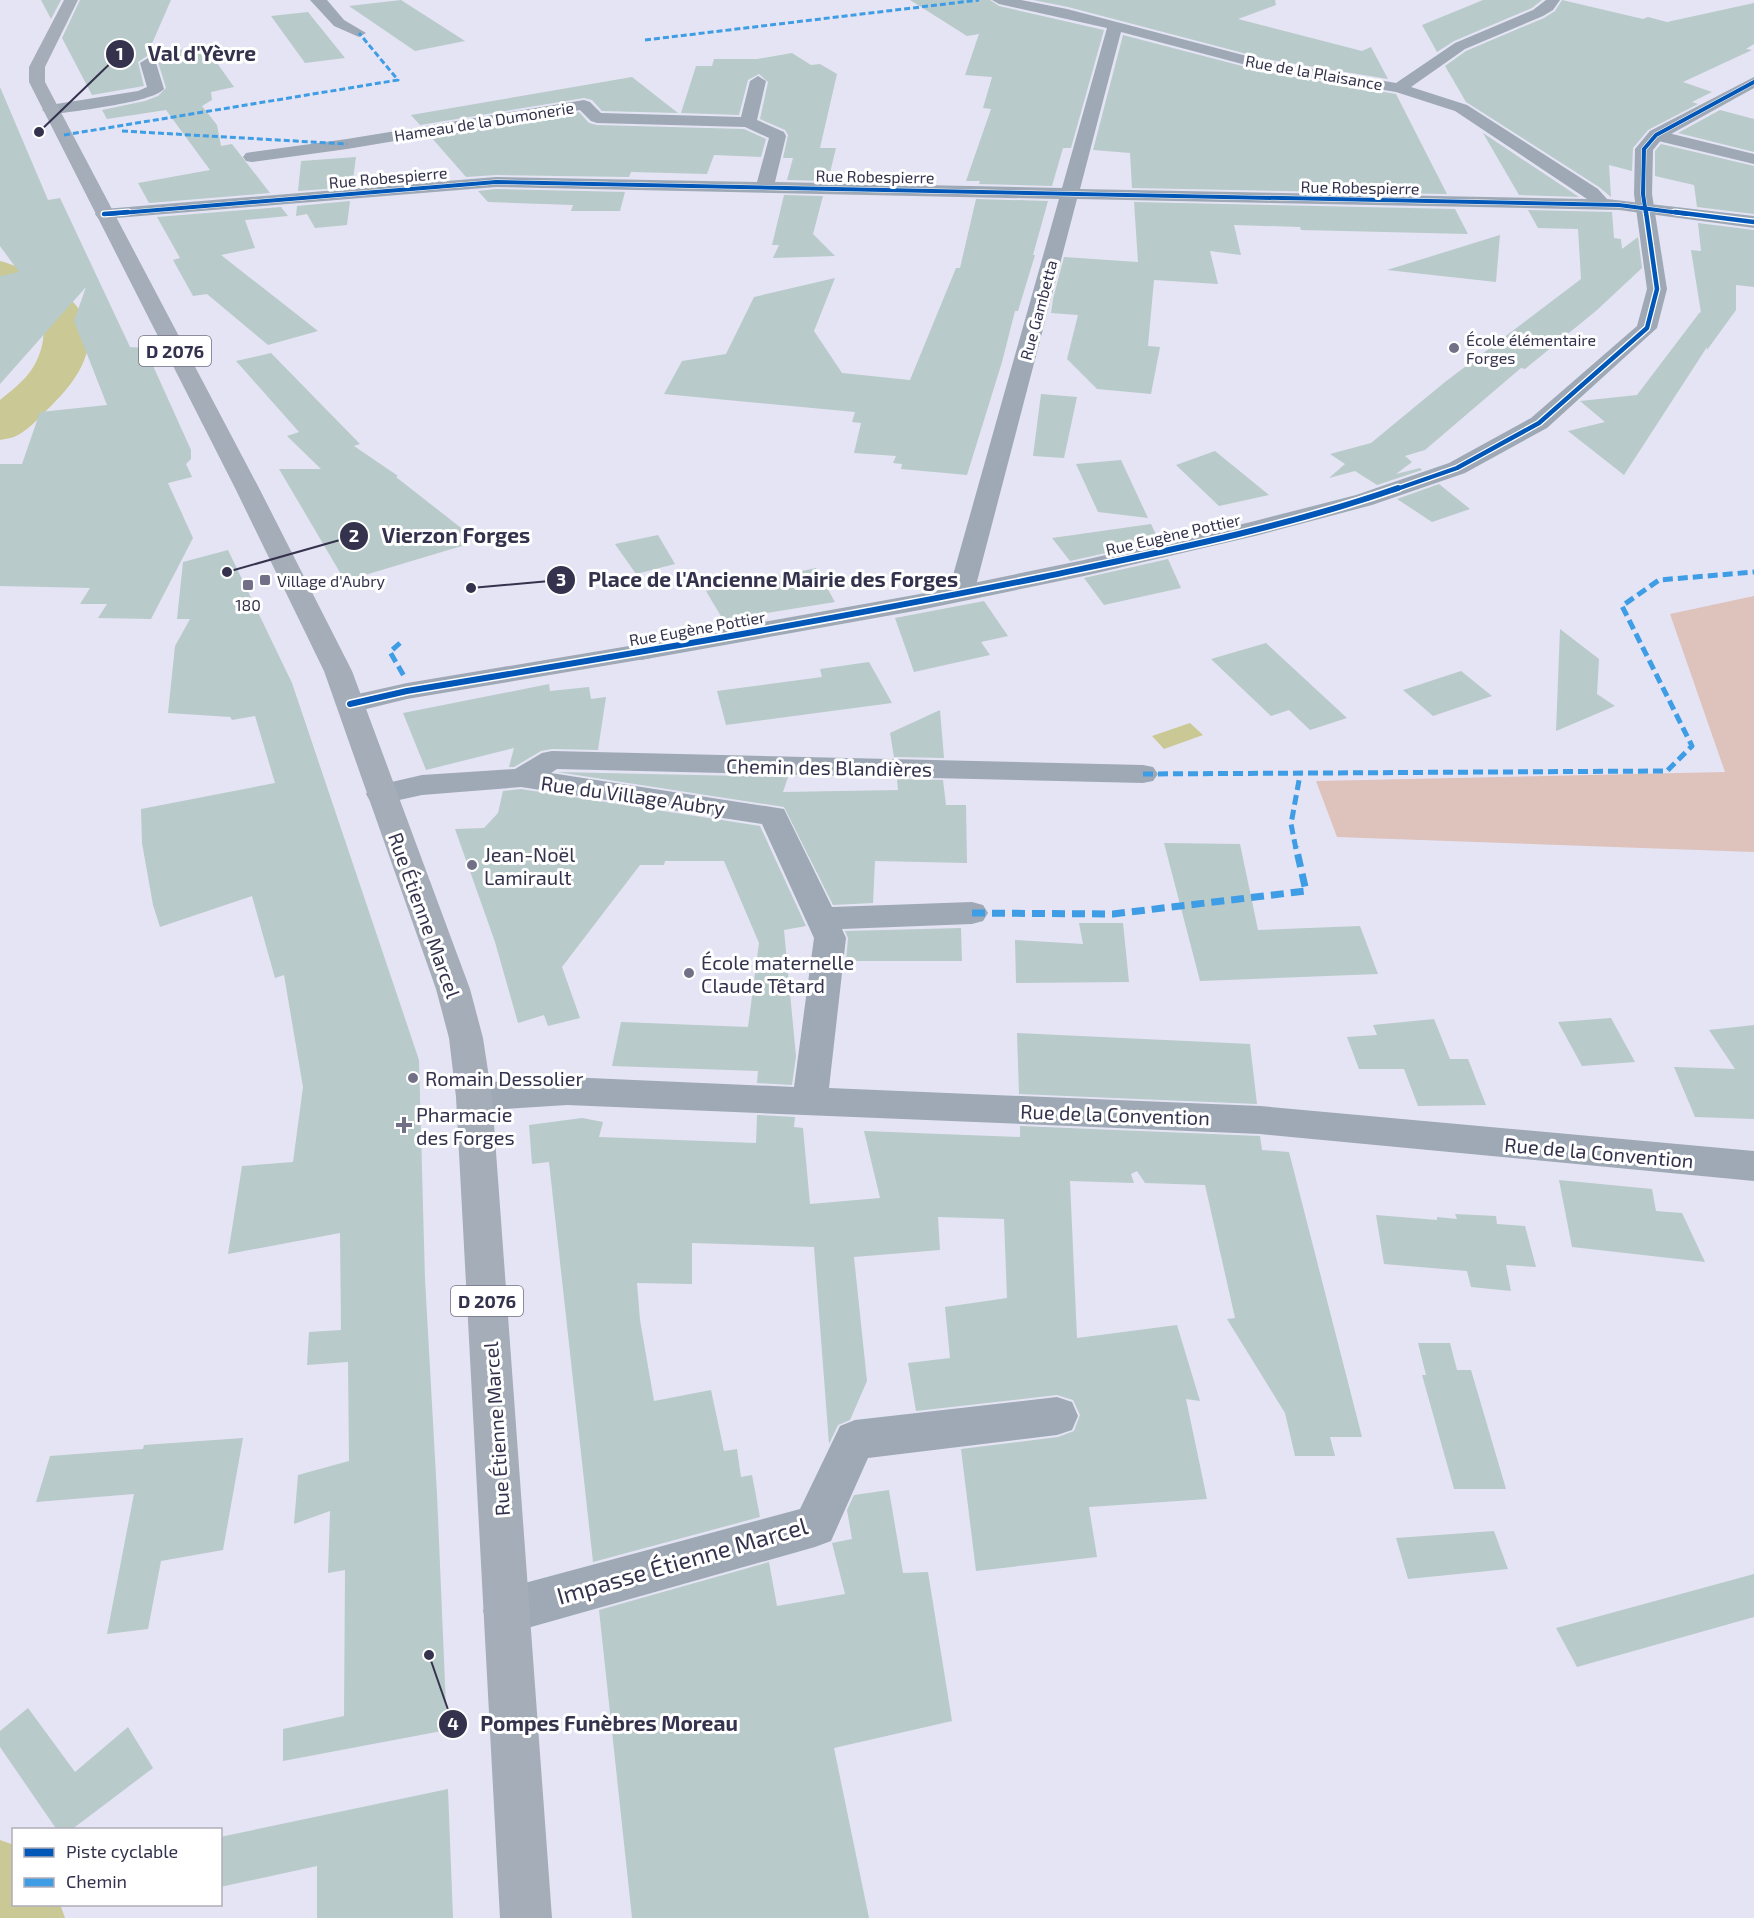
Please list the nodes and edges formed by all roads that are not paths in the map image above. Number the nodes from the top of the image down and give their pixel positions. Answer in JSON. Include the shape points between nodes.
{"nodes":[{"id":1,"x":71,"y":0,"type":"edge"},
{"id":2,"x":320,"y":0,"type":"edge"},
{"id":3,"x":999,"y":0,"type":"edge"},
{"id":4,"x":1552,"y":0,"type":"edge"},
{"id":5,"x":1115,"y":26,"type":"junction"},
{"id":6,"x":359,"y":33,"type":"dead end"},
{"id":7,"x":148,"y":63,"type":"dead end"},
{"id":8,"x":758,"y":81,"type":"dead end"},
{"id":9,"x":1754,"y":82,"type":"edge"},
{"id":10,"x":1399,"y":88,"type":"junction"},
{"id":11,"x":50,"y":110,"type":"junction"},
{"id":12,"x":748,"y":122,"type":"junction"},
{"id":13,"x":1656,"y":135,"type":"junction"},
{"id":14,"x":252,"y":157,"type":"dead end"},
{"id":15,"x":1754,"y":159,"type":"edge"},
{"id":16,"x":765,"y":186,"type":"junction"},
{"id":17,"x":1069,"y":194,"type":"junction"},
{"id":18,"x":1602,"y":205,"type":"junction"},
{"id":19,"x":1646,"y":207,"type":"junction"},
{"id":20,"x":104,"y":214,"type":"junction"},
{"id":21,"x":1754,"y":222,"type":"edge"},
{"id":22,"x":961,"y":593,"type":"junction"},
{"id":23,"x":350,"y":704,"type":"junction"},
{"id":24,"x":1143,"y":774,"type":"dead end"},
{"id":25,"x":521,"y":778,"type":"junction"},
{"id":26,"x":381,"y":794,"type":"junction"},
{"id":27,"x":972,"y":913,"type":"dead end"},
{"id":28,"x":821,"y":919,"type":"junction"},
{"id":29,"x":474,"y":1097,"type":"junction"},
{"id":30,"x":810,"y":1102,"type":"junction"},
{"id":31,"x":1754,"y":1166,"type":"edge"},
{"id":32,"x":1057,"y":1416,"type":"dead end"},
{"id":33,"x":506,"y":1611,"type":"junction"},
{"id":34,"x":526,"y":1918,"type":"edge"}],
"edges":[{"from":1,"to":11,"type":"main road","name":"Rue Étienne Marcel","number":"D 2076","via":[[36,72]]},
{"from":2,"to":6,"type":"street","via":[[339,23]]},
{"from":3,"to":5,"type":"street","name":"Rue de la Plaisance"},
{"from":4,"to":10,"type":"street","via":[[1538,14],[1460,46]]},
{"from":5,"to":10,"type":"street","name":"Rue de la Plaisance","via":[[1265,65]]},
{"from":5,"to":17,"type":"street","name":"Rue Gambetta"},
{"from":7,"to":11,"type":"street","via":[[156,89],[142,95]]},
{"from":8,"to":12,"type":"street"},
{"from":9,"to":13,"type":"street"},
{"from":10,"to":18,"type":"street","name":"Rue de la Plaisance","via":[[1461,108],[1592,193]]},
{"from":11,"to":20,"type":"main road","name":"Rue Étienne Marcel","number":"D 2076"},
{"from":12,"to":14,"type":"street","name":"Hameau de la Dumonerie","via":[[597,118],[584,105]]},
{"from":12,"to":16,"type":"street","name":"Hameau de la Dumonerie","via":[[778,136]]},
{"from":13,"to":15,"type":"street"},
{"from":13,"to":19,"type":"street","name":"Rue Eugène Pottier","via":[[1644,149]]},
{"from":16,"to":17,"type":"street","name":"Rue Robespierre"},
{"from":16,"to":20,"type":"street","name":"Rue Robespierre","via":[[496,182]]},
{"from":17,"to":18,"type":"street","name":"Rue Robespierre"},
{"from":17,"to":22,"type":"street","name":"Rue Gambetta"},
{"from":18,"to":19,"type":"street","name":"Rue Robespierre"},
{"from":19,"to":21,"type":"street","name":"Rue Robespierre"},
{"from":19,"to":22,"type":"street","name":"Rue Eugène Pottier","via":[[1657,289],[1647,328],[1539,423],[1457,468],[1364,500],[1255,529]]},
{"from":20,"to":23,"type":"main road","name":"Rue Étienne Marcel","number":"D 2076","via":[[312,619]]},
{"from":22,"to":23,"type":"street","name":"Rue Eugène Pottier"},
{"from":23,"to":26,"type":"main road","name":"Rue Étienne Marcel","number":"D 2076"},
{"from":24,"to":25,"type":"street","name":"Chemin des Blandières","via":[[552,760]]},
{"from":25,"to":26,"type":"street","name":"Rue du Village Aubry","via":[[422,785]]},
{"from":25,"to":28,"type":"street","name":"Rue du Village Aubry","via":[[773,816]]},
{"from":26,"to":29,"type":"main road","name":"Rue Étienne Marcel","number":"D 2076","via":[[453,989],[466,1038]]},
{"from":27,"to":28,"type":"street"},
{"from":28,"to":30,"type":"street","name":"Rue du Village Aubry","via":[[830,938]]},
{"from":29,"to":30,"type":"street","name":"Rue de la Convention","via":[[567,1092]]},
{"from":29,"to":33,"type":"main road","name":"Rue Étienne Marcel","number":"D 2076"},
{"from":30,"to":31,"type":"street","name":"Rue de la Convention","via":[[1260,1120]]},
{"from":32,"to":33,"type":"street","name":"Impasse Étienne Marcel","via":[[855,1440],[815,1526]]},
{"from":33,"to":34,"type":"main road","name":"Rue Étienne Marcel","number":"D 2076"}]}
